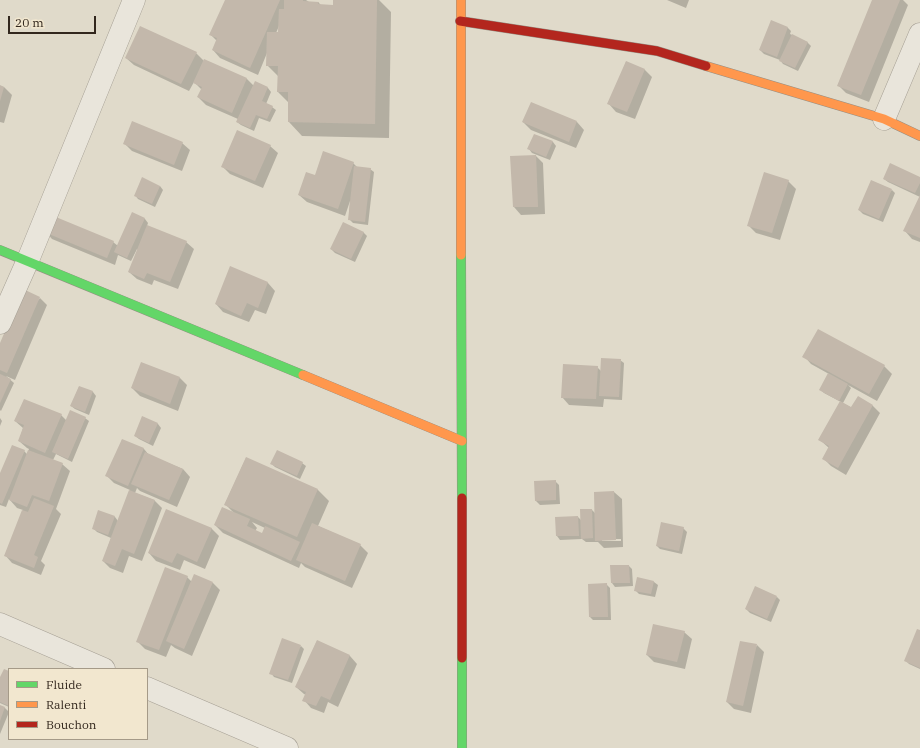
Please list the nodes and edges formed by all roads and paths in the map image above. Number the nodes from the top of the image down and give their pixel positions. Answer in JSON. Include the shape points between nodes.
{"nodes":[{"id":1,"x":134,"y":0,"type":"edge"},
{"id":2,"x":461,"y":0,"type":"edge"},
{"id":3,"x":460,"y":21,"type":"junction"},
{"id":4,"x":920,"y":34,"type":"edge"},
{"id":5,"x":884,"y":119,"type":"junction"},
{"id":6,"x":920,"y":136,"type":"edge"},
{"id":7,"x":0,"y":250,"type":"edge"},
{"id":8,"x":28,"y":260,"type":"junction"},
{"id":9,"x":0,"y":323,"type":"edge"},
{"id":10,"x":462,"y":441,"type":"junction"},
{"id":11,"x":0,"y":624,"type":"edge"},
{"id":12,"x":102,"y":668,"type":"edge"},
{"id":13,"x":148,"y":688,"type":"edge"},
{"id":14,"x":287,"y":748,"type":"edge"},
{"id":15,"x":462,"y":748,"type":"edge"}],
"edges":[{"from":1,"to":8,"type":"street"},
{"from":2,"to":3,"type":"street"},
{"from":3,"to":5,"type":"street","via":[[657,51]]},
{"from":3,"to":10,"type":"street"},
{"from":4,"to":5,"type":"street"},
{"from":5,"to":6,"type":"street"},
{"from":7,"to":8,"type":"street"},
{"from":8,"to":9,"type":"street"},
{"from":8,"to":10,"type":"street"},
{"from":10,"to":15,"type":"street"},
{"from":11,"to":12,"type":"street"},
{"from":13,"to":14,"type":"street"}]}
